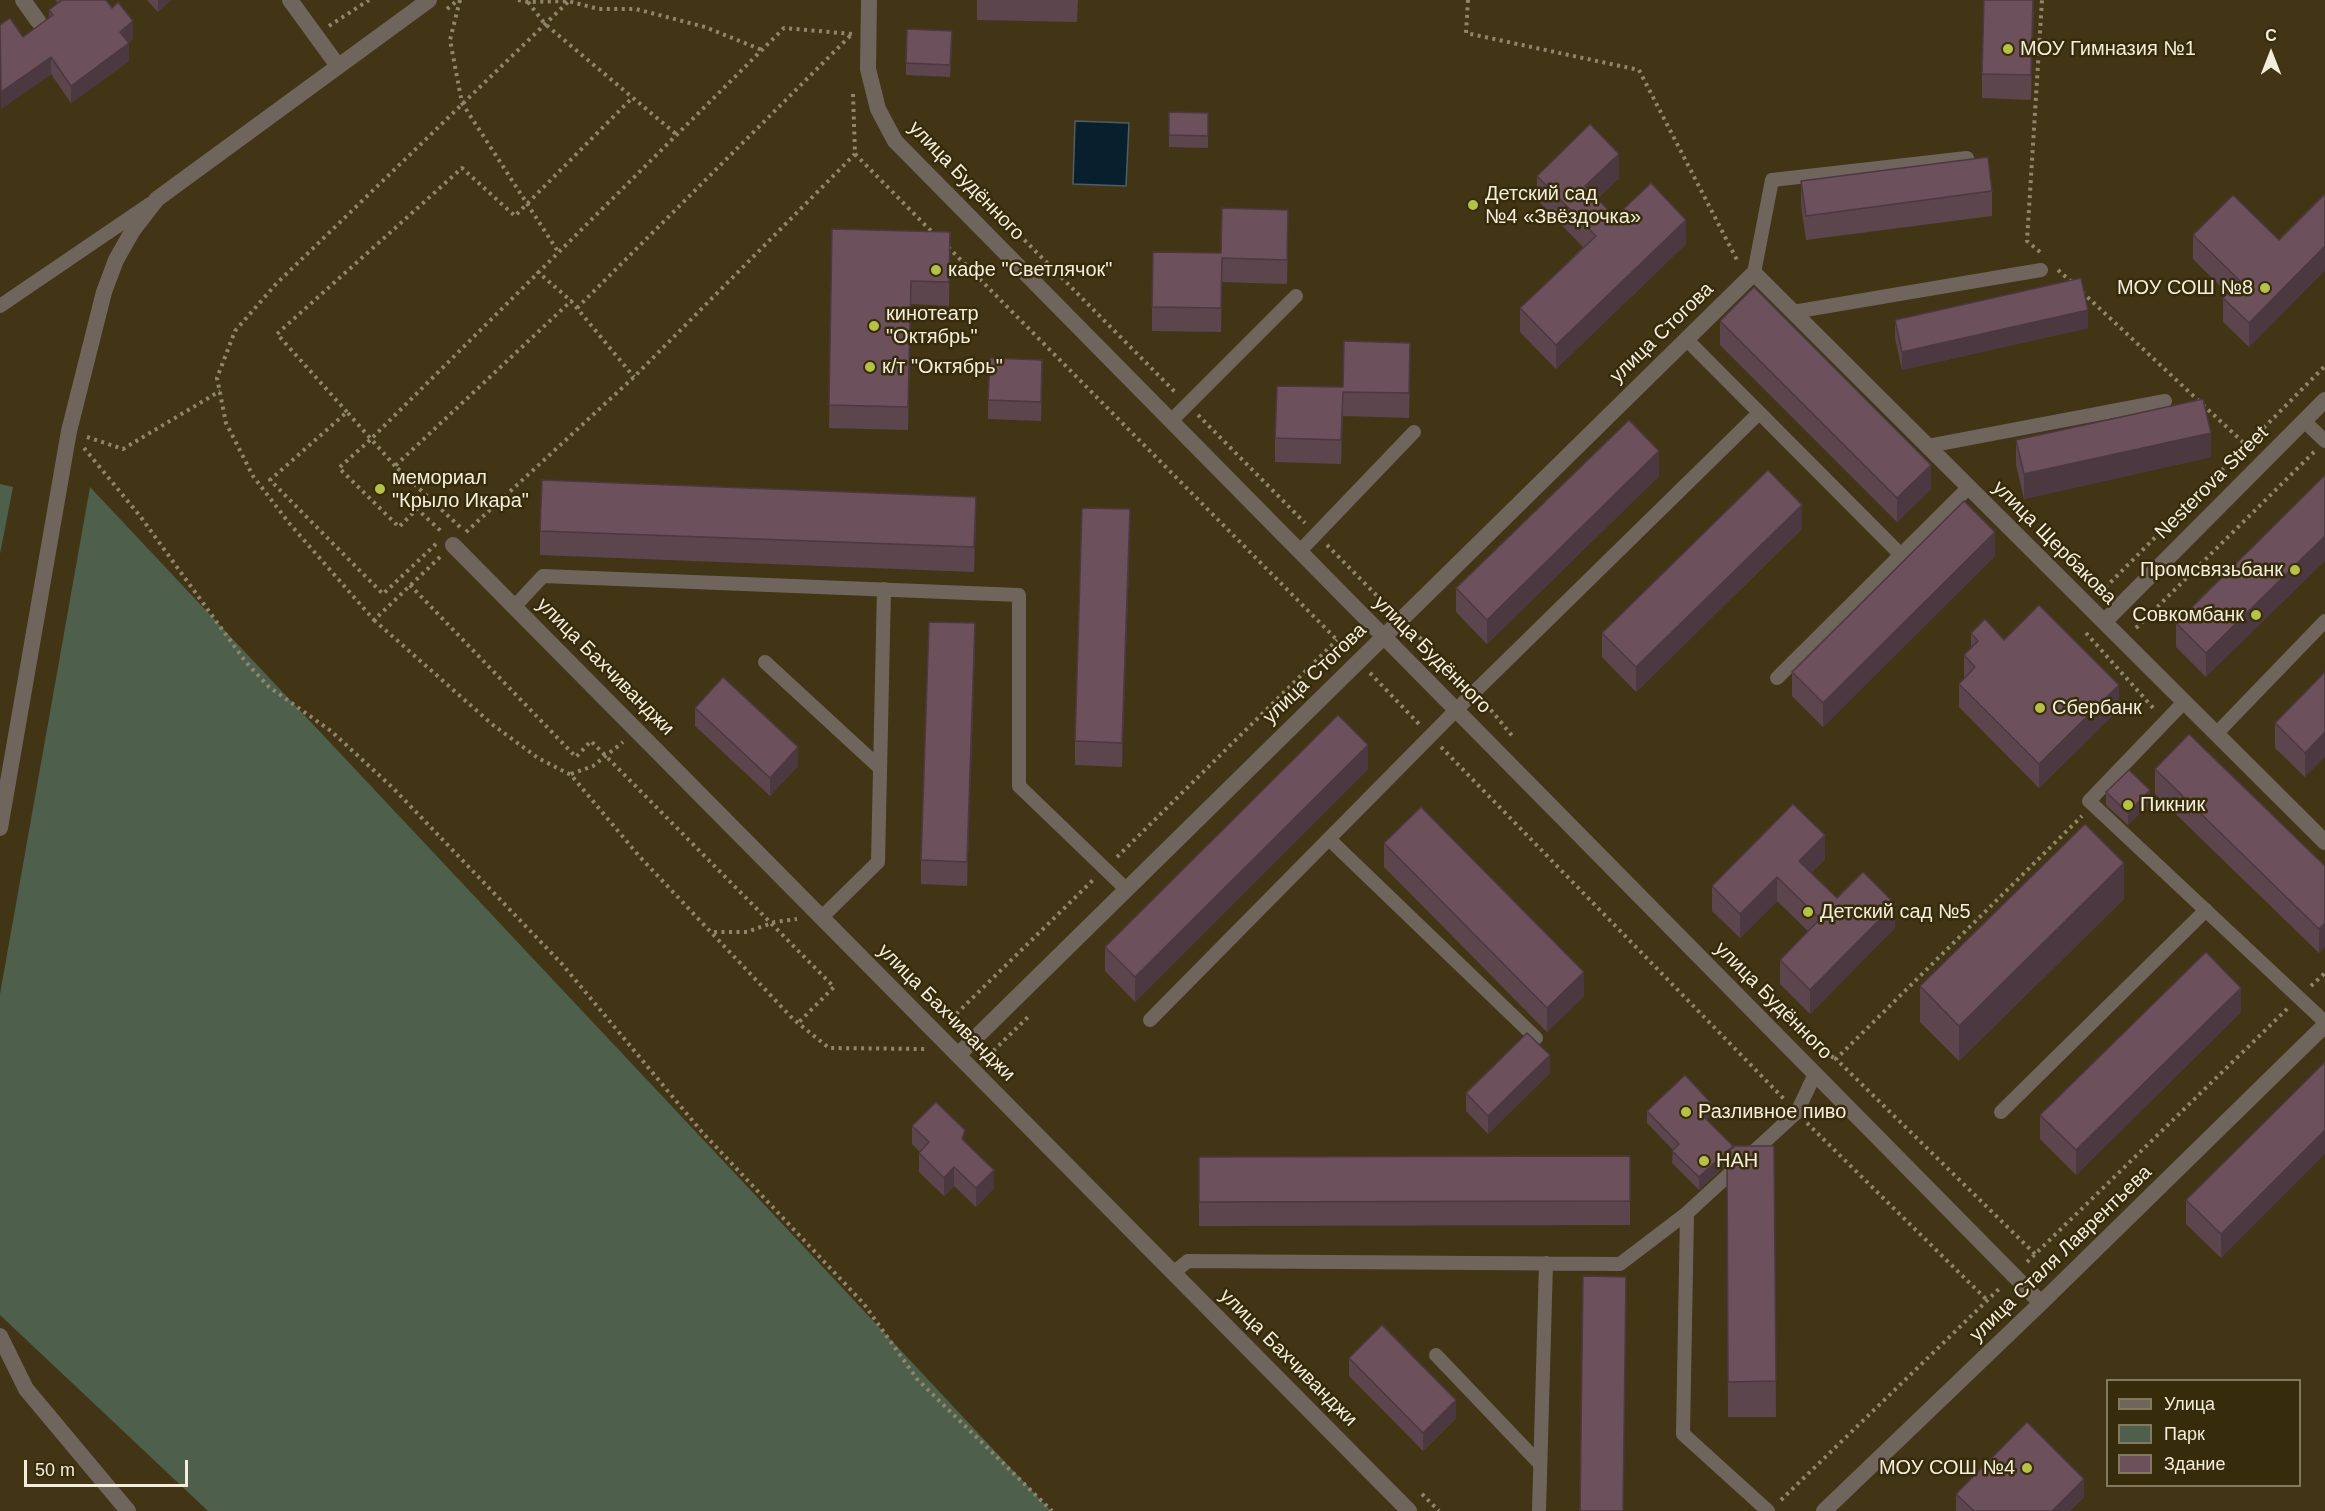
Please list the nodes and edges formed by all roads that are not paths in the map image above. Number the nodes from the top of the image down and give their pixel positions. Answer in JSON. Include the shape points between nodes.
{"nodes":[{"id":1,"x":24,"y":0,"type":"edge"},
{"id":2,"x":290,"y":0,"type":"edge"},
{"id":3,"x":429,"y":0,"type":"edge"},
{"id":4,"x":869,"y":0,"type":"edge"},
{"id":5,"x":38,"y":21,"type":"dead end"},
{"id":6,"x":338,"y":66,"type":"junction"},
{"id":7,"x":1967,"y":158,"type":"edge"},
{"id":8,"x":157,"y":199,"type":"junction"},
{"id":9,"x":2046,"y":264,"type":"road end"},
{"id":10,"x":1754,"y":273,"type":"junction"},
{"id":11,"x":1296,"y":296,"type":"dead end"},
{"id":12,"x":0,"y":306,"type":"edge"},
{"id":13,"x":1793,"y":312,"type":"junction"},
{"id":14,"x":1686,"y":339,"type":"junction"},
{"id":15,"x":2325,"y":400,"type":"edge"},
{"id":16,"x":2166,"y":401,"type":"dead end"},
{"id":17,"x":1759,"y":413,"type":"junction"},
{"id":18,"x":1171,"y":421,"type":"junction"},
{"id":19,"x":2304,"y":421,"type":"junction"},
{"id":20,"x":1414,"y":432,"type":"dead end"},
{"id":21,"x":2325,"y":441,"type":"edge"},
{"id":22,"x":1928,"y":446,"type":"junction"},
{"id":23,"x":1969,"y":487,"type":"junction"},
{"id":24,"x":449,"y":540,"type":"road end"},
{"id":25,"x":1300,"y":551,"type":"junction"},
{"id":26,"x":1901,"y":555,"type":"junction"},
{"id":27,"x":884,"y":590,"type":"junction"},
{"id":28,"x":515,"y":606,"type":"junction"},
{"id":29,"x":2325,"y":621,"type":"edge"},
{"id":30,"x":2104,"y":622,"type":"junction"},
{"id":31,"x":1383,"y":637,"type":"junction"},
{"id":32,"x":765,"y":662,"type":"dead end"},
{"id":33,"x":1777,"y":678,"type":"dead end"},
{"id":34,"x":2184,"y":702,"type":"junction"},
{"id":35,"x":1456,"y":710,"type":"junction"},
{"id":36,"x":2216,"y":734,"type":"junction"},
{"id":37,"x":880,"y":768,"type":"junction"},
{"id":38,"x":0,"y":828,"type":"edge"},
{"id":39,"x":1329,"y":839,"type":"junction"},
{"id":40,"x":2325,"y":842,"type":"edge"},
{"id":41,"x":1126,"y":889,"type":"junction"},
{"id":42,"x":2206,"y":910,"type":"junction"},
{"id":43,"x":822,"y":916,"type":"junction"},
{"id":44,"x":1150,"y":1020,"type":"dead end"},
{"id":45,"x":2325,"y":1024,"type":"edge"},
{"id":46,"x":1536,"y":1038,"type":"edge"},
{"id":47,"x":955,"y":1052,"type":"junction"},
{"id":48,"x":1815,"y":1074,"type":"junction"},
{"id":49,"x":2001,"y":1112,"type":"dead end"},
{"id":50,"x":1687,"y":1213,"type":"junction"},
{"id":51,"x":1546,"y":1263,"type":"junction"},
{"id":52,"x":1174,"y":1272,"type":"junction"},
{"id":53,"x":2042,"y":1304,"type":"junction"},
{"id":54,"x":0,"y":1336,"type":"edge"},
{"id":55,"x":1436,"y":1354,"type":"dead end"},
{"id":56,"x":1540,"y":1464,"type":"junction"},
{"id":57,"x":1773,"y":1507,"type":"edge"},
{"id":58,"x":128,"y":1511,"type":"edge"},
{"id":59,"x":1409,"y":1511,"type":"edge"},
{"id":60,"x":1539,"y":1511,"type":"edge"},
{"id":61,"x":1824,"y":1511,"type":"edge"}],
"edges":[{"from":1,"to":5,"type":"street"},
{"from":2,"to":6,"type":"street"},
{"from":3,"to":6,"type":"street"},
{"from":4,"to":18,"type":"street","name":"улица Будённого","via":[[860,33],[878,109],[895,141]]},
{"from":6,"to":8,"type":"street"},
{"from":7,"to":10,"type":"lane","via":[[1772,180]]},
{"from":8,"to":12,"type":"lane"},
{"from":8,"to":38,"type":"street","via":[[116,260],[104,292],[69,431]]},
{"from":9,"to":13,"type":"lane"},
{"from":10,"to":13,"type":"street","name":"улица Щербакова"},
{"from":10,"to":14,"type":"street","name":"улица Стогова"},
{"from":11,"to":18,"type":"lane"},
{"from":13,"to":22,"type":"street","name":"улица Щербакова"},
{"from":14,"to":17,"type":"lane"},
{"from":14,"to":31,"type":"street","name":"улица Стогова"},
{"from":15,"to":19,"type":"street","name":"Nesterova Street"},
{"from":16,"to":22,"type":"lane"},
{"from":17,"to":26,"type":"lane"},
{"from":17,"to":35,"type":"lane"},
{"from":18,"to":25,"type":"street","name":"улица Будённого"},
{"from":19,"to":21,"type":"lane"},
{"from":19,"to":30,"type":"street","name":"Nesterova Street"},
{"from":20,"to":25,"type":"lane"},
{"from":22,"to":23,"type":"street","name":"улица Щербакова"},
{"from":23,"to":26,"type":"lane"},
{"from":23,"to":30,"type":"street","name":"улица Щербакова"},
{"from":24,"to":28,"type":"street","name":"улица Бахчиванджи"},
{"from":25,"to":31,"type":"street","name":"улица Будённого"},
{"from":26,"to":33,"type":"lane"},
{"from":27,"to":28,"type":"lane","via":[[543,576]]},
{"from":27,"to":37,"type":"lane"},
{"from":27,"to":41,"type":"lane","via":[[1019,595],[1019,786]]},
{"from":28,"to":43,"type":"street","name":"улица Бахчиванджи"},
{"from":29,"to":36,"type":"lane"},
{"from":30,"to":34,"type":"street","name":"улица Щербакова"},
{"from":31,"to":35,"type":"street","name":"улица Будённого"},
{"from":31,"to":41,"type":"street","name":"улица Стогова"},
{"from":32,"to":37,"type":"lane"},
{"from":34,"to":36,"type":"street","name":"улица Щербакова"},
{"from":34,"to":42,"type":"lane","via":[[2089,801]]},
{"from":35,"to":39,"type":"lane"},
{"from":35,"to":48,"type":"street","name":"улица Будённого"},
{"from":36,"to":40,"type":"street","name":"улица Щербакова"},
{"from":37,"to":43,"type":"lane","via":[[878,862]]},
{"from":39,"to":44,"type":"lane"},
{"from":39,"to":46,"type":"lane"},
{"from":41,"to":47,"type":"street","name":"улица Стогова"},
{"from":42,"to":45,"type":"lane"},
{"from":42,"to":49,"type":"lane"},
{"from":43,"to":47,"type":"street","name":"улица Бахчиванджи"},
{"from":45,"to":53,"type":"street","name":"улица Сталя Лаврентьева"},
{"from":47,"to":52,"type":"street","name":"улица Бахчиванджи"},
{"from":48,"to":50,"type":"lane","via":[[1797,1112]]},
{"from":48,"to":53,"type":"street","name":"улица Будённого"},
{"from":50,"to":51,"type":"lane","via":[[1620,1264]]},
{"from":50,"to":57,"type":"lane","via":[[1683,1434]]},
{"from":51,"to":52,"type":"lane","via":[[1188,1261]]},
{"from":51,"to":56,"type":"lane"},
{"from":52,"to":59,"type":"street","name":"улица Бахчиванджи"},
{"from":53,"to":61,"type":"street","name":"улица Сталя Лаврентьева"},
{"from":54,"to":58,"type":"street","via":[[26,1389]]},
{"from":55,"to":56,"type":"lane"},
{"from":56,"to":60,"type":"lane"}]}
